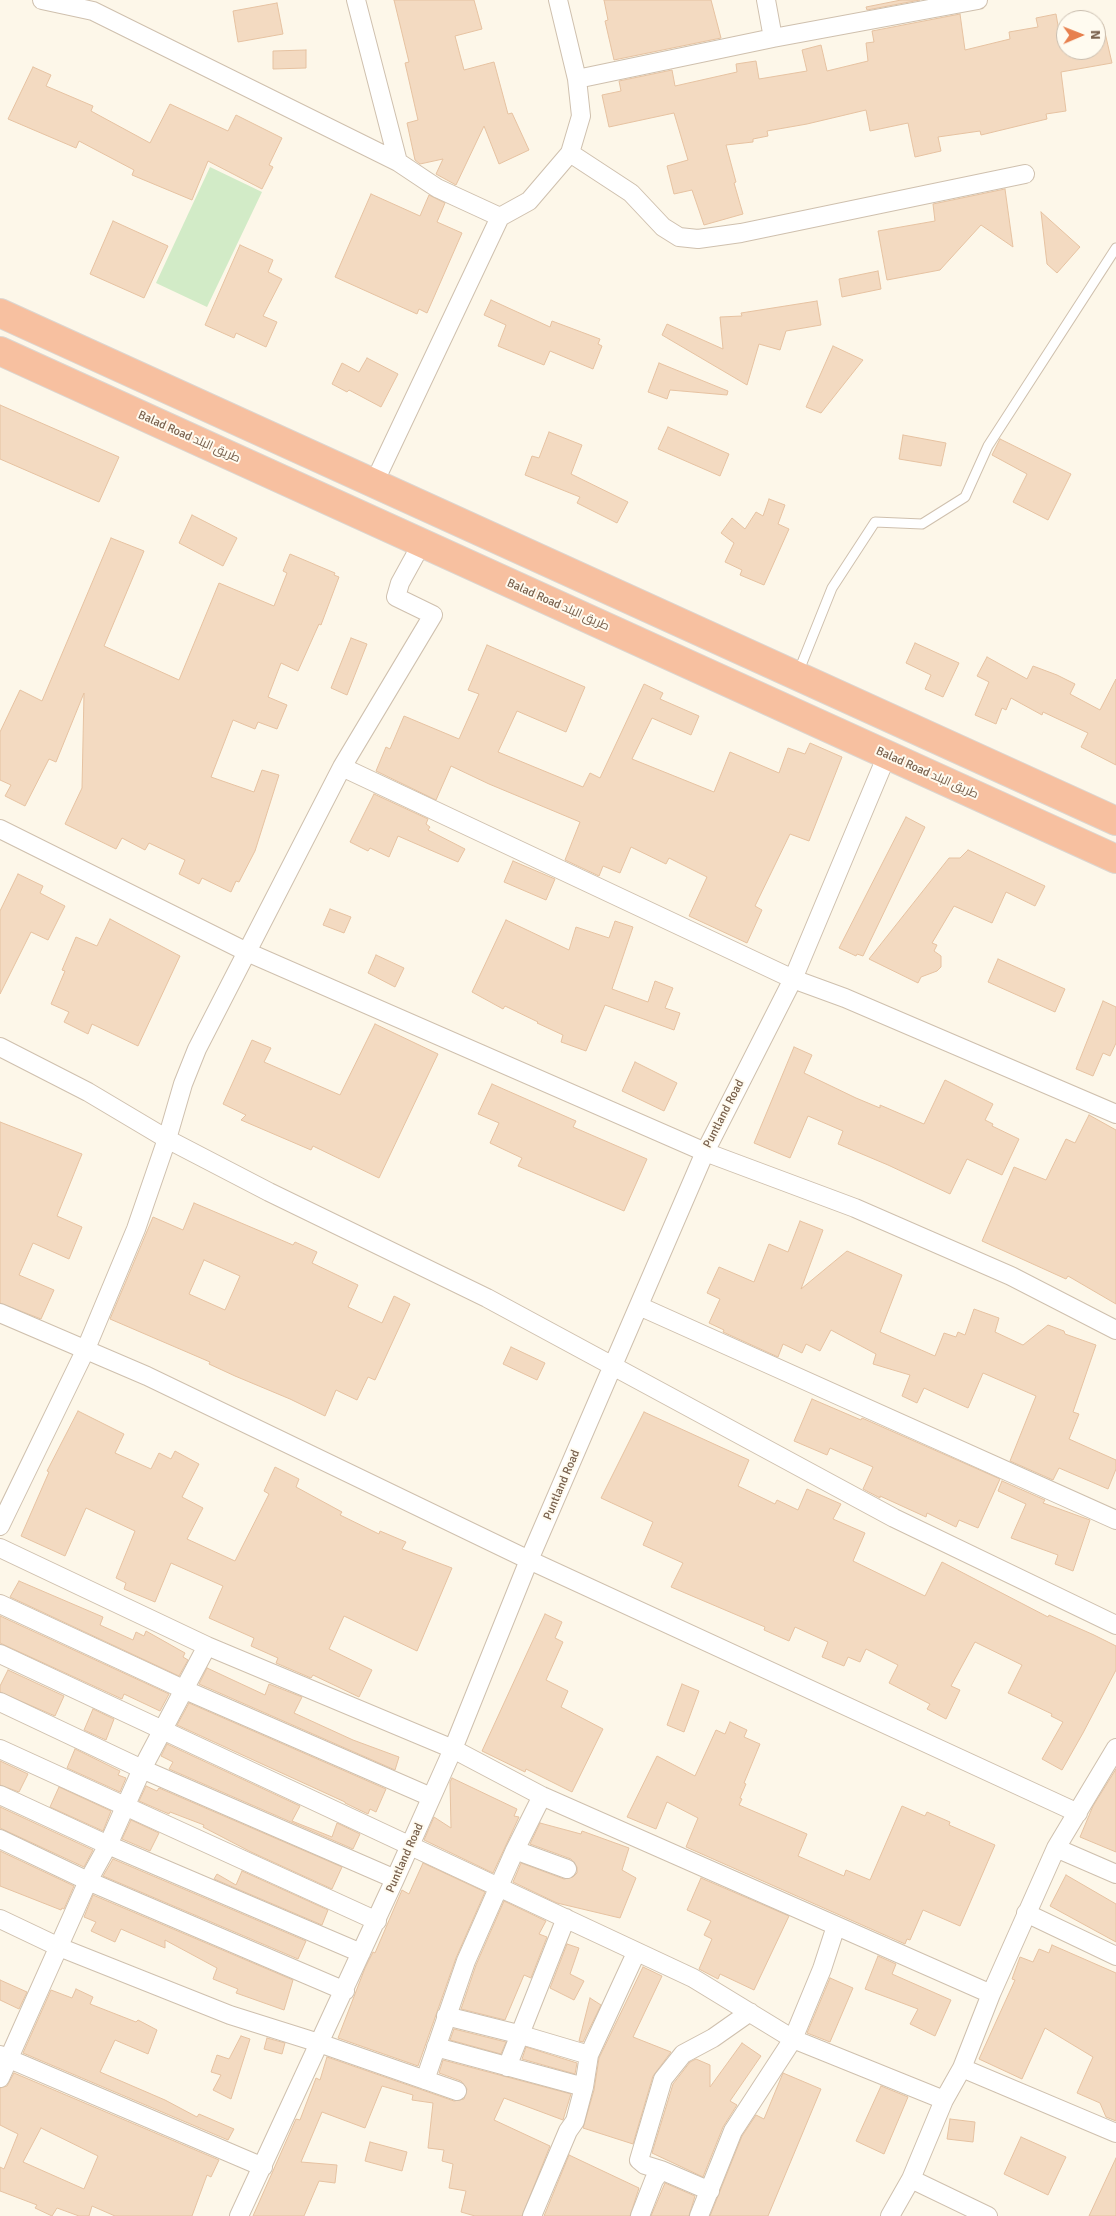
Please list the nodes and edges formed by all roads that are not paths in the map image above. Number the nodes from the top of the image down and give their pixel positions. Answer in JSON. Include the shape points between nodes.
{"nodes":[{"id":1,"x":42,"y":0,"type":"edge"},
{"id":2,"x":356,"y":0,"type":"edge"},
{"id":3,"x":558,"y":0,"type":"edge"},
{"id":4,"x":766,"y":0,"type":"edge"},
{"id":5,"x":978,"y":0,"type":"edge"},
{"id":6,"x":93,"y":5,"type":"edge"},
{"id":7,"x":773,"y":38,"type":"junction"},
{"id":8,"x":577,"y":79,"type":"junction"},
{"id":9,"x":570,"y":152,"type":"junction"},
{"id":10,"x":398,"y":162,"type":"junction"},
{"id":11,"x":1025,"y":174,"type":"dead end"},
{"id":12,"x":500,"y":217,"type":"junction"},
{"id":13,"x":1116,"y":248,"type":"edge"},
{"id":14,"x":0,"y":314,"type":"edge"},
{"id":15,"x":0,"y":351,"type":"edge"},
{"id":16,"x":374,"y":483,"type":"junction"},
{"id":17,"x":422,"y":543,"type":"junction"},
{"id":18,"x":798,"y":676,"type":"junction"},
{"id":19,"x":888,"y":755,"type":"junction"},
{"id":20,"x":342,"y":767,"type":"junction"},
{"id":21,"x":1116,"y":821,"type":"edge"},
{"id":22,"x":0,"y":829,"type":"edge"},
{"id":23,"x":1116,"y":859,"type":"edge"},
{"id":24,"x":247,"y":952,"type":"junction"},
{"id":25,"x":793,"y":978,"type":"junction"},
{"id":26,"x":0,"y":1047,"type":"edge"},
{"id":27,"x":1116,"y":1114,"type":"edge"},
{"id":28,"x":167,"y":1139,"type":"junction"},
{"id":29,"x":705,"y":1152,"type":"junction"},
{"id":30,"x":639,"y":1306,"type":"junction"},
{"id":31,"x":0,"y":1313,"type":"edge"},
{"id":32,"x":1116,"y":1330,"type":"edge"},
{"id":33,"x":85,"y":1351,"type":"junction"},
{"id":34,"x":612,"y":1366,"type":"junction"},
{"id":35,"x":1116,"y":1520,"type":"edge"},
{"id":36,"x":0,"y":1526,"type":"edge"},
{"id":37,"x":0,"y":1548,"type":"edge"},
{"id":38,"x":529,"y":1560,"type":"junction"},
{"id":39,"x":0,"y":1604,"type":"edge"},
{"id":40,"x":1116,"y":1625,"type":"edge"},
{"id":41,"x":207,"y":1646,"type":"junction"},
{"id":42,"x":0,"y":1654,"type":"edge"},
{"id":43,"x":183,"y":1689,"type":"junction"},
{"id":44,"x":0,"y":1702,"type":"edge"},
{"id":45,"x":162,"y":1730,"type":"junction"},
{"id":46,"x":1116,"y":1748,"type":"edge"},
{"id":47,"x":0,"y":1749,"type":"edge"},
{"id":48,"x":453,"y":1749,"type":"junction"},
{"id":49,"x":142,"y":1769,"type":"junction"},
{"id":50,"x":0,"y":1795,"type":"edge"},
{"id":51,"x":542,"y":1796,"type":"junction"},
{"id":52,"x":431,"y":1797,"type":"junction"},
{"id":53,"x":125,"y":1807,"type":"junction"},
{"id":54,"x":1078,"y":1813,"type":"junction"},
{"id":55,"x":0,"y":1839,"type":"edge"},
{"id":56,"x":108,"y":1845,"type":"junction"},
{"id":57,"x":410,"y":1845,"type":"junction"},
{"id":58,"x":1056,"y":1848,"type":"junction"},
{"id":59,"x":515,"y":1850,"type":"junction"},
{"id":60,"x":567,"y":1869,"type":"dead end"},
{"id":61,"x":1116,"y":1874,"type":"edge"},
{"id":62,"x":396,"y":1879,"type":"junction"},
{"id":63,"x":88,"y":1881,"type":"junction"},
{"id":64,"x":498,"y":1887,"type":"junction"},
{"id":65,"x":1026,"y":1913,"type":"junction"},
{"id":66,"x":566,"y":1918,"type":"junction"},
{"id":67,"x":0,"y":1919,"type":"edge"},
{"id":68,"x":377,"y":1921,"type":"junction"},
{"id":69,"x":836,"y":1926,"type":"junction"},
{"id":70,"x":59,"y":1947,"type":"junction"},
{"id":71,"x":362,"y":1953,"type":"junction"},
{"id":72,"x":636,"y":1953,"type":"junction"},
{"id":73,"x":1116,"y":1956,"type":"edge"},
{"id":74,"x":345,"y":1991,"type":"junction"},
{"id":75,"x":991,"y":1994,"type":"junction"},
{"id":76,"x":750,"y":2012,"type":"junction"},
{"id":77,"x":446,"y":2016,"type":"junction"},
{"id":78,"x":518,"y":2034,"type":"junction"},
{"id":79,"x":793,"y":2039,"type":"junction"},
{"id":80,"x":320,"y":2043,"type":"junction"},
{"id":81,"x":436,"y":2047,"type":"junction"},
{"id":82,"x":589,"y":2055,"type":"junction"},
{"id":83,"x":5,"y":2057,"type":"edge"},
{"id":84,"x":507,"y":2067,"type":"junction"},
{"id":85,"x":962,"y":2068,"type":"junction"},
{"id":86,"x":0,"y":2078,"type":"edge"},
{"id":87,"x":425,"y":2080,"type":"junction"},
{"id":88,"x":584,"y":2087,"type":"junction"},
{"id":89,"x":457,"y":2091,"type":"dead end"},
{"id":90,"x":944,"y":2100,"type":"junction"},
{"id":91,"x":1116,"y":2133,"type":"edge"},
{"id":92,"x":263,"y":2167,"type":"junction"},
{"id":93,"x":661,"y":2170,"type":"junction"},
{"id":94,"x":911,"y":2179,"type":"junction"},
{"id":95,"x":710,"y":2191,"type":"junction"},
{"id":96,"x":238,"y":2216,"type":"edge"},
{"id":97,"x":532,"y":2216,"type":"edge"},
{"id":98,"x":640,"y":2216,"type":"edge"},
{"id":99,"x":699,"y":2216,"type":"edge"},
{"id":100,"x":890,"y":2216,"type":"edge"},
{"id":101,"x":988,"y":2216,"type":"edge"}],
"edges":[{"from":1,"to":6,"type":"street"},
{"from":2,"to":10,"type":"street"},
{"from":3,"to":8,"type":"street"},
{"from":4,"to":7,"type":"street"},
{"from":5,"to":7,"type":"street"},
{"from":6,"to":10,"type":"street"},
{"from":7,"to":8,"type":"street"},
{"from":8,"to":9,"type":"street","via":[[581,116]]},
{"from":9,"to":11,"type":"street","via":[[631,193],[663,227],[679,237],[698,240]]},
{"from":9,"to":12,"type":"street","via":[[529,201]]},
{"from":10,"to":12,"type":"street","via":[[437,188]]},
{"from":12,"to":16,"type":"street"},
{"from":13,"to":18,"type":"lane","via":[[988,446],[965,498],[922,524],[875,522],[832,588]]},
{"from":14,"to":16,"type":"highway"},
{"from":15,"to":17,"type":"highway","name":"Balad Road طريق البلد"},
{"from":16,"to":18,"type":"highway"},
{"from":17,"to":19,"type":"highway","name":"Balad Road طريق البلد"},
{"from":17,"to":20,"type":"street","via":[[400,582],[396,597],[433,615]]},
{"from":18,"to":21,"type":"highway"},
{"from":19,"to":23,"type":"highway","name":"Balad Road طريق البلد"},
{"from":19,"to":25,"type":"street","name":"Puntland Road"},
{"from":20,"to":24,"type":"street"},
{"from":20,"to":25,"type":"street"},
{"from":22,"to":24,"type":"street"},
{"from":24,"to":28,"type":"street","via":[[182,1084]]},
{"from":24,"to":29,"type":"street"},
{"from":25,"to":27,"type":"street"},
{"from":25,"to":29,"type":"street","name":"Puntland Road"},
{"from":26,"to":28,"type":"street","via":[[88,1092]]},
{"from":28,"to":33,"type":"street","via":[[136,1229]]},
{"from":28,"to":34,"type":"street","via":[[268,1192],[487,1298]]},
{"from":29,"to":30,"type":"street","name":"Puntland Road"},
{"from":29,"to":32,"type":"street","via":[[864,1211],[1011,1276]]},
{"from":30,"to":34,"type":"street","name":"Puntland Road"},
{"from":30,"to":35,"type":"street"},
{"from":31,"to":33,"type":"street"},
{"from":33,"to":36,"type":"street"},
{"from":33,"to":38,"type":"street","via":[[147,1376]]},
{"from":34,"to":38,"type":"street","name":"Puntland Road"},
{"from":34,"to":40,"type":"street","via":[[894,1518]]},
{"from":37,"to":41,"type":"street"},
{"from":38,"to":48,"type":"street","name":"Puntland Road"},
{"from":38,"to":54,"type":"street"},
{"from":39,"to":43,"type":"street"},
{"from":41,"to":43,"type":"street"},
{"from":41,"to":48,"type":"street"},
{"from":42,"to":45,"type":"street"},
{"from":43,"to":45,"type":"street"},
{"from":43,"to":52,"type":"street"},
{"from":44,"to":49,"type":"street"},
{"from":45,"to":49,"type":"street"},
{"from":45,"to":57,"type":"street"},
{"from":46,"to":54,"type":"street"},
{"from":47,"to":53,"type":"street"},
{"from":48,"to":51,"type":"street"},
{"from":48,"to":52,"type":"street","name":"Puntland Road"},
{"from":49,"to":53,"type":"street"},
{"from":49,"to":62,"type":"street"},
{"from":50,"to":56,"type":"street"},
{"from":51,"to":59,"type":"street"},
{"from":51,"to":69,"type":"street"},
{"from":52,"to":57,"type":"street","name":"Puntland Road"},
{"from":53,"to":56,"type":"street"},
{"from":53,"to":68,"type":"street"},
{"from":54,"to":58,"type":"street"},
{"from":55,"to":63,"type":"street"},
{"from":56,"to":63,"type":"street"},
{"from":56,"to":71,"type":"street"},
{"from":57,"to":62,"type":"street","name":"Puntland Road"},
{"from":57,"to":64,"type":"street"},
{"from":58,"to":61,"type":"street"},
{"from":58,"to":65,"type":"street"},
{"from":59,"to":60,"type":"street"},
{"from":59,"to":64,"type":"street"},
{"from":62,"to":68,"type":"street","name":"Puntland Road"},
{"from":63,"to":70,"type":"street"},
{"from":63,"to":74,"type":"street"},
{"from":64,"to":66,"type":"street"},
{"from":64,"to":77,"type":"street"},
{"from":65,"to":73,"type":"street"},
{"from":65,"to":75,"type":"street"},
{"from":66,"to":72,"type":"street"},
{"from":66,"to":78,"type":"street"},
{"from":67,"to":70,"type":"street"},
{"from":68,"to":71,"type":"street","name":"Puntland Road"},
{"from":69,"to":75,"type":"street"},
{"from":69,"to":79,"type":"street"},
{"from":70,"to":80,"type":"street","via":[[230,2016]]},
{"from":70,"to":83,"type":"street"},
{"from":71,"to":74,"type":"street","name":"Puntland Road"},
{"from":72,"to":76,"type":"street","via":[[693,1978]]},
{"from":72,"to":82,"type":"street"},
{"from":74,"to":80,"type":"street","name":"Puntland Road"},
{"from":75,"to":85,"type":"street"},
{"from":76,"to":79,"type":"street"},
{"from":76,"to":93,"type":"street","via":[[683,2054],[663,2079],[639,2160]]},
{"from":77,"to":78,"type":"street"},
{"from":77,"to":81,"type":"street"},
{"from":78,"to":82,"type":"street"},
{"from":78,"to":84,"type":"street"},
{"from":79,"to":90,"type":"street"},
{"from":79,"to":95,"type":"street","via":[[733,2131]]},
{"from":80,"to":87,"type":"street"},
{"from":80,"to":92,"type":"street","name":"Puntland Road"},
{"from":81,"to":84,"type":"street"},
{"from":81,"to":87,"type":"street"},
{"from":82,"to":88,"type":"street"},
{"from":83,"to":86,"type":"street"},
{"from":83,"to":92,"type":"street"},
{"from":84,"to":88,"type":"street"},
{"from":85,"to":90,"type":"street"},
{"from":85,"to":91,"type":"street"},
{"from":87,"to":89,"type":"street"},
{"from":88,"to":97,"type":"street","via":[[575,2121],[568,2130]]},
{"from":90,"to":94,"type":"street"},
{"from":92,"to":96,"type":"street","name":"Puntland Road"},
{"from":93,"to":95,"type":"street"},
{"from":93,"to":98,"type":"street"},
{"from":94,"to":100,"type":"street"},
{"from":94,"to":101,"type":"street"},
{"from":95,"to":99,"type":"street"}]}
